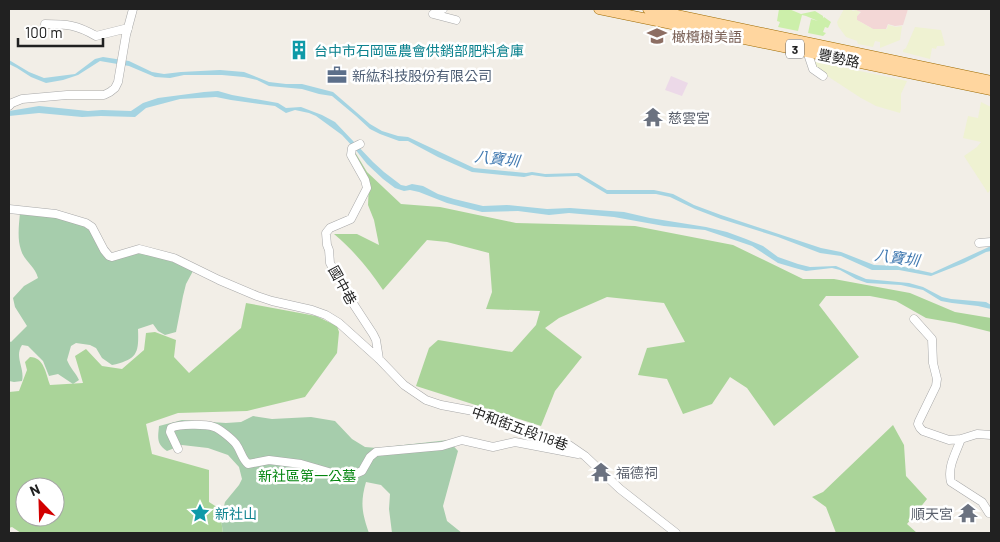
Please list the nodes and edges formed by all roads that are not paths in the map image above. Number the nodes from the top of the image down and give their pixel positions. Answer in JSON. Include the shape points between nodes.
{"nodes":[{"id":1,"x":133,"y":9,"type":"edge"},
{"id":2,"x":443,"y":9,"type":"edge"},
{"id":3,"x":599,"y":9,"type":"edge"},
{"id":4,"x":651,"y":11,"type":"edge"},
{"id":5,"x":456,"y":20,"type":"dead end"},
{"id":6,"x":45,"y":24,"type":"dead end"},
{"id":7,"x":128,"y":28,"type":"junction"},
{"id":8,"x":807,"y":51,"type":"junction"},
{"id":9,"x":823,"y":76,"type":"dead end"},
{"id":10,"x":991,"y":80,"type":"edge"},
{"id":11,"x":991,"y":90,"type":"edge"},
{"id":12,"x":9,"y":106,"type":"edge"},
{"id":13,"x":360,"y":144,"type":"dead end"},
{"id":14,"x":9,"y":209,"type":"edge"},
{"id":15,"x":979,"y":242,"type":"dead end"},
{"id":16,"x":991,"y":242,"type":"edge"},
{"id":17,"x":914,"y":319,"type":"dead end"},
{"id":18,"x":379,"y":359,"type":"junction"},
{"id":19,"x":991,"y":435,"type":"edge"},
{"id":20,"x":961,"y":439,"type":"junction"},
{"id":21,"x":178,"y":449,"type":"dead end"},
{"id":22,"x":585,"y":456,"type":"junction"},
{"id":23,"x":989,"y":513,"type":"dead end"},
{"id":24,"x":676,"y":533,"type":"edge"}],
"edges":[{"from":1,"to":7,"type":"street"},
{"from":2,"to":5,"type":"street","via":[[433,14]]},
{"from":3,"to":4,"type":"main road","name":"豐勢路","number":"3"},
{"from":4,"to":8,"type":"main road","name":"豐勢路","number":"3"},
{"from":4,"to":10,"type":"main road","name":"豐勢路","number":"3"},
{"from":6,"to":7,"type":"street","via":[[82,28],[96,36]]},
{"from":7,"to":12,"type":"street","via":[[118,82],[110,92],[104,95],[22,99]]},
{"from":8,"to":9,"type":"street","via":[[813,69]]},
{"from":8,"to":11,"type":"main road","name":"豐勢路","number":"3"},
{"from":13,"to":18,"type":"street","name":"國中巷","via":[[352,148],[351,155],[367,188],[352,218],[326,233],[326,245],[330,263],[376,340]]},
{"from":14,"to":18,"type":"street","name":"中和街五段118巷","via":[[56,214],[86,223],[92,227],[109,256],[139,249],[174,258],[257,296],[326,315]]},
{"from":15,"to":16,"type":"street"},
{"from":17,"to":20,"type":"street","via":[[932,339],[937,379],[918,424],[923,431],[949,440]]},
{"from":18,"to":22,"type":"street","name":"中和街五段118巷","via":[[404,385],[426,400],[484,413],[569,445]]},
{"from":19,"to":20,"type":"street","via":[[977,434]]},
{"from":20,"to":23,"type":"street","via":[[951,465],[951,482],[982,502]]},
{"from":21,"to":22,"type":"street","via":[[171,428],[200,425],[216,427],[235,444],[248,464],[269,460],[301,464],[332,473],[355,474],[362,471],[376,452],[442,446],[462,440],[492,446],[515,442]]},
{"from":22,"to":24,"type":"street","name":"中和街五段118巷","via":[[620,489]]}]}
